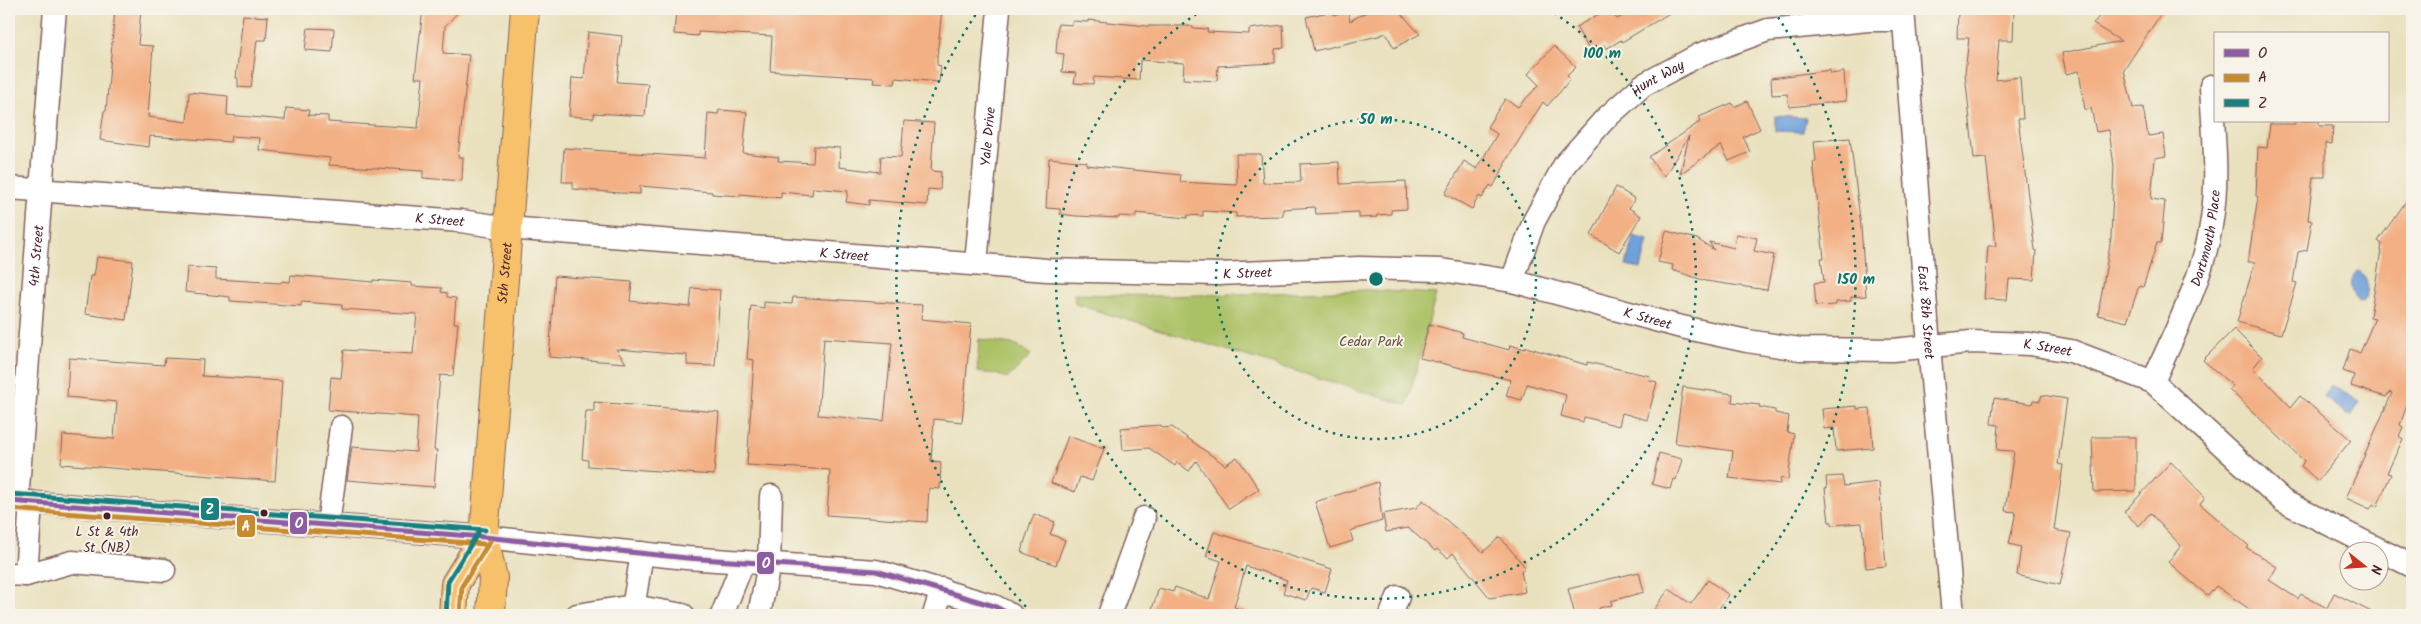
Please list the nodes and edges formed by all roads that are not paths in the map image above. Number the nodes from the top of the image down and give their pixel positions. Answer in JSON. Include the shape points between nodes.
{"nodes":[{"id":1,"x":55,"y":9,"type":"edge"},
{"id":2,"x":526,"y":9,"type":"edge"},
{"id":3,"x":999,"y":9,"type":"edge"},
{"id":4,"x":1904,"y":14,"type":"edge"},
{"id":5,"x":2211,"y":86,"type":"dead end"},
{"id":6,"x":9,"y":188,"type":"edge"},
{"id":7,"x":42,"y":190,"type":"junction"},
{"id":8,"x":508,"y":228,"type":"junction"},
{"id":9,"x":976,"y":264,"type":"junction"},
{"id":10,"x":1512,"y":281,"type":"junction"},
{"id":11,"x":1928,"y":346,"type":"junction"},
{"id":12,"x":2153,"y":382,"type":"junction"},
{"id":13,"x":340,"y":427,"type":"dead end"},
{"id":14,"x":771,"y":496,"type":"dead end"},
{"id":15,"x":19,"y":501,"type":"edge"},
{"id":16,"x":1144,"y":518,"type":"dead end"},
{"id":17,"x":328,"y":525,"type":"junction"},
{"id":18,"x":484,"y":536,"type":"junction"},
{"id":19,"x":642,"y":553,"type":"junction"},
{"id":20,"x":2411,"y":560,"type":"edge"},
{"id":21,"x":743,"y":562,"type":"junction"},
{"id":22,"x":769,"y":564,"type":"junction"},
{"id":23,"x":164,"y":570,"type":"dead end"},
{"id":24,"x":17,"y":574,"type":"edge"},
{"id":25,"x":942,"y":589,"type":"junction"},
{"id":26,"x":632,"y":611,"type":"edge"},
{"id":27,"x":453,"y":615,"type":"edge"},
{"id":28,"x":491,"y":615,"type":"edge"},
{"id":29,"x":577,"y":615,"type":"edge"},
{"id":30,"x":683,"y":615,"type":"edge"},
{"id":31,"x":722,"y":615,"type":"edge"},
{"id":32,"x":759,"y":615,"type":"edge"},
{"id":33,"x":934,"y":615,"type":"edge"},
{"id":34,"x":1011,"y":615,"type":"edge"},
{"id":35,"x":1109,"y":615,"type":"edge"},
{"id":36,"x":1953,"y":615,"type":"edge"}],
"edges":[{"from":1,"to":7,"type":"street","name":"4th Street"},
{"from":2,"to":8,"type":"main road","name":"5th Street"},
{"from":3,"to":9,"type":"street","name":"Yale Drive"},
{"from":4,"to":10,"type":"street","name":"Hunt Way","via":[[1768,30],[1700,54],[1643,85],[1604,120],[1565,164],[1534,221]]},
{"from":4,"to":11,"type":"street","name":"East 8th Street"},
{"from":5,"to":12,"type":"street","name":"Dartmouth Place","via":[[2215,168],[2212,219],[2196,286]]},
{"from":6,"to":7,"type":"street","name":"K Street"},
{"from":7,"to":8,"type":"street","name":"K Street","via":[[461,221]]},
{"from":7,"to":15,"type":"street","name":"4th Street"},
{"from":8,"to":9,"type":"street","name":"K Street"},
{"from":8,"to":18,"type":"main road","name":"5th Street"},
{"from":9,"to":10,"type":"street","name":"K Street","via":[[1046,270],[1218,274],[1360,268],[1441,270]]},
{"from":10,"to":11,"type":"street","name":"K Street","via":[[1677,326],[1800,349],[1841,351]]},
{"from":11,"to":12,"type":"street","name":"K Street","via":[[1971,342],[2030,344],[2070,351]]},
{"from":11,"to":36,"type":"street","name":"East 8th Street"},
{"from":12,"to":20,"type":"street","name":"K Street","via":[[2283,501]]},
{"from":13,"to":17,"type":"street"},
{"from":14,"to":22,"type":"street"},
{"from":15,"to":17,"type":"street"},
{"from":15,"to":24,"type":"street","name":"4th Street"},
{"from":16,"to":35,"type":"street"},
{"from":17,"to":18,"type":"street"},
{"from":18,"to":19,"type":"street"},
{"from":18,"to":27,"type":"main road","name":"5th Street","via":[[455,584]]},
{"from":18,"to":28,"type":"main road","name":"5th Street","via":[[494,578]]},
{"from":19,"to":21,"type":"street"},
{"from":19,"to":26,"type":"street"},
{"from":21,"to":22,"type":"street"},
{"from":21,"to":31,"type":"street"},
{"from":22,"to":25,"type":"street","via":[[876,571]]},
{"from":22,"to":32,"type":"street"},
{"from":23,"to":24,"type":"street","via":[[72,562]]},
{"from":25,"to":33,"type":"street"},
{"from":25,"to":34,"type":"street"},
{"from":26,"to":29,"type":"street"},
{"from":26,"to":30,"type":"street"}]}
